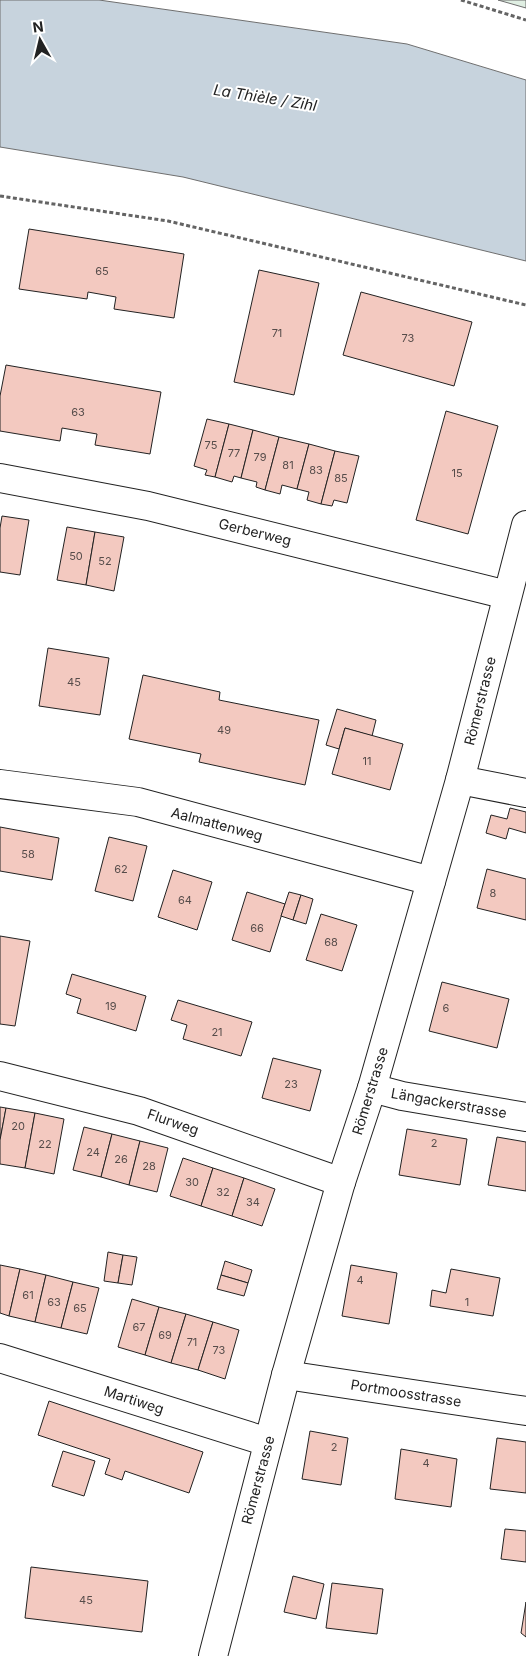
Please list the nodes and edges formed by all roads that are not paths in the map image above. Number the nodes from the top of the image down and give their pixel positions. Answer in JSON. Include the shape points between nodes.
{"nodes":[{"id":1,"x":0,"y":478,"type":"edge"},
{"id":2,"x":526,"y":525,"type":"edge"},
{"id":3,"x":507,"y":595,"type":"junction"},
{"id":4,"x":460,"y":780,"type":"junction"},
{"id":5,"x":0,"y":784,"type":"edge"},
{"id":6,"x":526,"y":794,"type":"edge"},
{"id":7,"x":431,"y":881,"type":"junction"},
{"id":8,"x":0,"y":1076,"type":"edge"},
{"id":9,"x":372,"y":1088,"type":"junction"},
{"id":10,"x":526,"y":1117,"type":"edge"},
{"id":11,"x":341,"y":1182,"type":"junction"},
{"id":12,"x":0,"y":1358,"type":"edge"},
{"id":13,"x":286,"y":1375,"type":"junction"},
{"id":14,"x":526,"y":1411,"type":"edge"},
{"id":15,"x":268,"y":1442,"type":"junction"},
{"id":16,"x":213,"y":1656,"type":"edge"}],
"edges":[{"from":1,"to":3,"type":"street","name":"Gerberweg","via":[[148,506]]},
{"from":2,"to":3,"type":"street","name":"Römerstrasse"},
{"from":3,"to":4,"type":"street","name":"Römerstrasse"},
{"from":4,"to":6,"type":"street"},
{"from":4,"to":7,"type":"street","name":"Römerstrasse"},
{"from":5,"to":7,"type":"street","name":"Aalmattenweg","via":[[138,802]]},
{"from":7,"to":9,"type":"street","name":"Römerstrasse"},
{"from":8,"to":11,"type":"street","name":"Flurweg","via":[[139,1111]]},
{"from":9,"to":10,"type":"street","name":"Längackerstrasse"},
{"from":9,"to":11,"type":"street","name":"Römerstrasse"},
{"from":11,"to":13,"type":"street","name":"Römerstrasse"},
{"from":12,"to":15,"type":"street","name":"Martiweg"},
{"from":13,"to":14,"type":"street","name":"Portmoosstrasse"},
{"from":13,"to":15,"type":"street","name":"Römerstrasse"},
{"from":15,"to":16,"type":"street","name":"Römerstrasse"}]}
